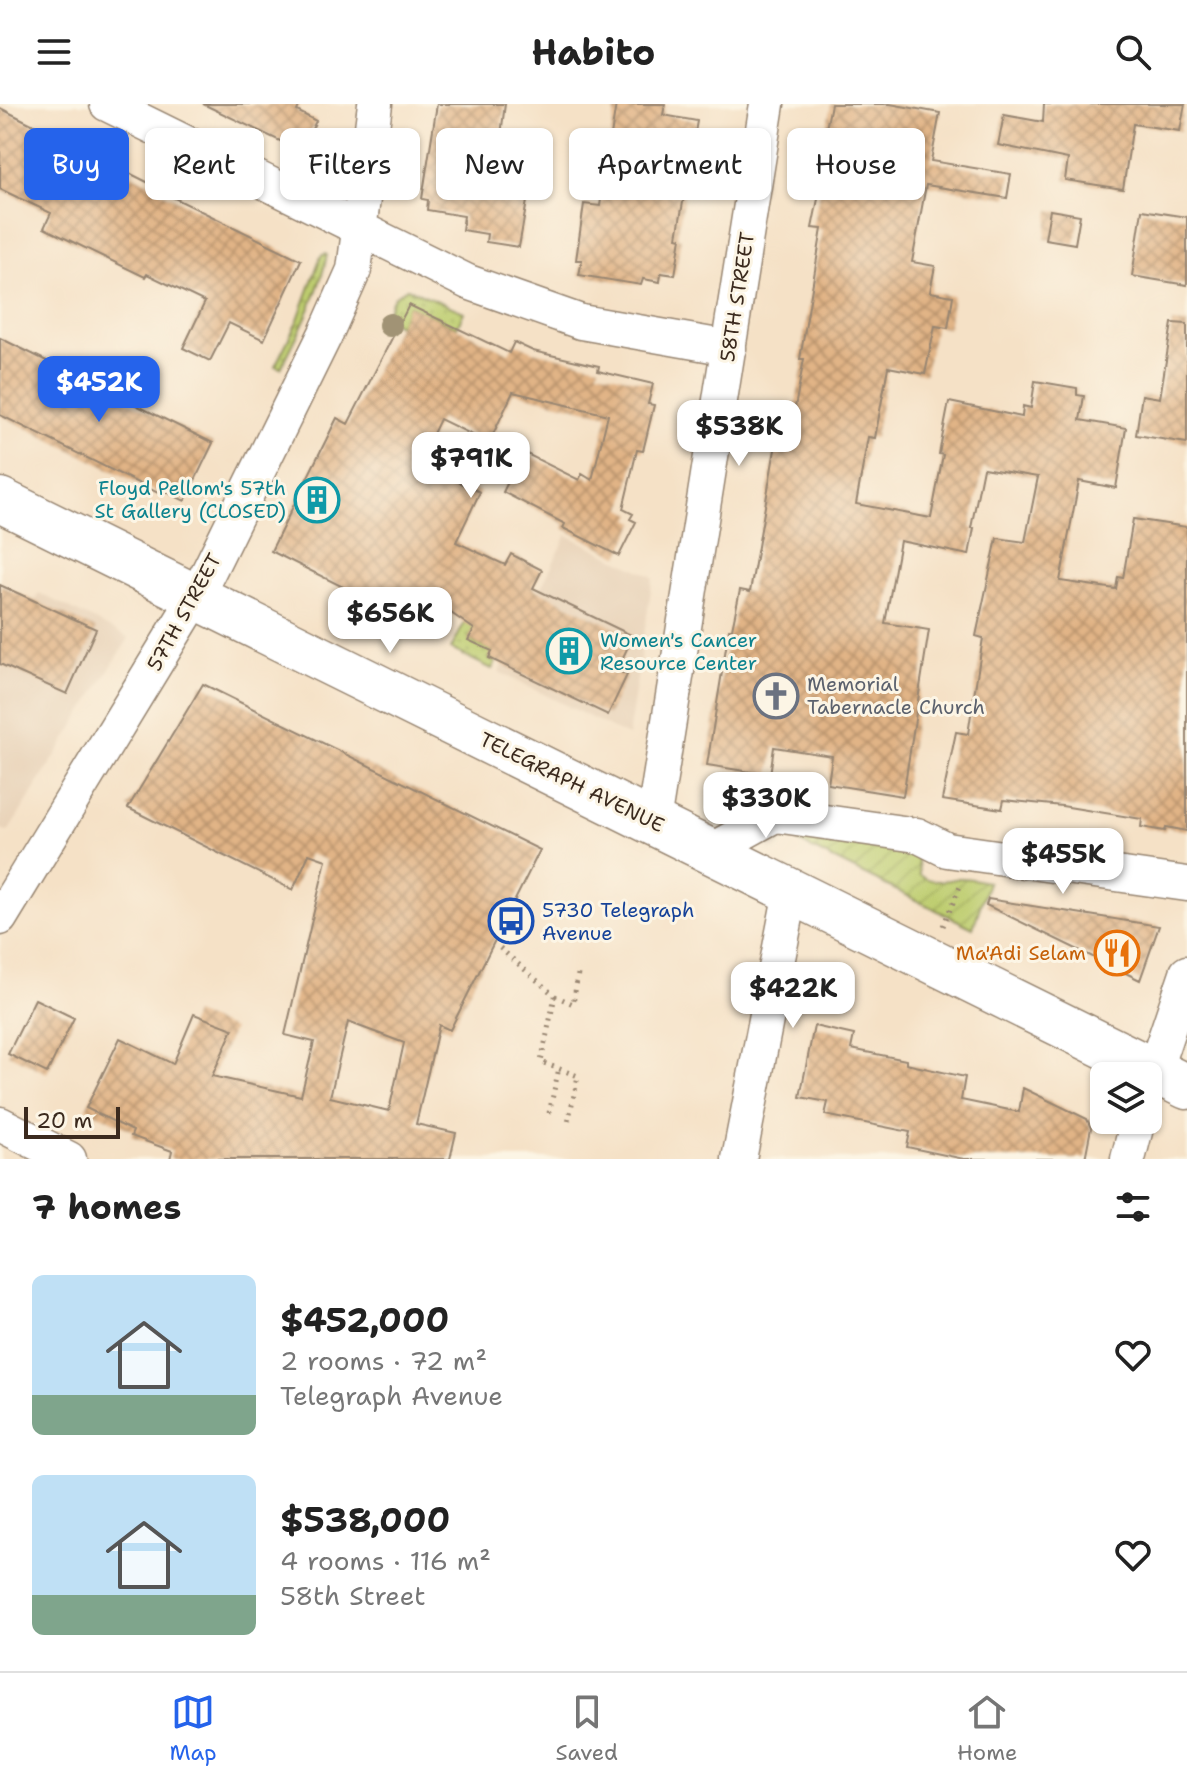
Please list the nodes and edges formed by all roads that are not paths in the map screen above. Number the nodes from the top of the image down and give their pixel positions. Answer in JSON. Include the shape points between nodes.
{"nodes":[{"id":1,"x":107,"y":104,"type":"edge"},
{"id":2,"x":375,"y":104,"type":"edge"},
{"id":3,"x":767,"y":104,"type":"edge"},
{"id":4,"x":359,"y":228,"type":"junction"},
{"id":5,"x":729,"y":348,"type":"junction"},
{"id":6,"x":0,"y":500,"type":"edge"},
{"id":7,"x":196,"y":597,"type":"junction"},
{"id":8,"x":653,"y":822,"type":"junction"},
{"id":9,"x":710,"y":851,"type":"junction"},
{"id":10,"x":1187,"y":884,"type":"edge"},
{"id":11,"x":791,"y":891,"type":"junction"},
{"id":12,"x":0,"y":918,"type":"edge"},
{"id":13,"x":1187,"y":973,"type":"edge"},
{"id":14,"x":1163,"y":1082,"type":"edge"},
{"id":15,"x":0,"y":1124,"type":"edge"},
{"id":16,"x":1134,"y":1134,"type":"edge"},
{"id":17,"x":69,"y":1159,"type":"edge"},
{"id":18,"x":739,"y":1159,"type":"edge"},
{"id":19,"x":1128,"y":1159,"type":"edge"}],
"edges":[{"from":1,"to":4,"type":"street"},
{"from":2,"to":4,"type":"street","name":"57TH STREET"},
{"from":3,"to":5,"type":"street","name":"58TH STREET"},
{"from":4,"to":5,"type":"street","via":[[468,282],[581,322]]},
{"from":4,"to":7,"type":"street","name":"57TH STREET","via":[[354,270]]},
{"from":5,"to":8,"type":"street","name":"58TH STREET"},
{"from":6,"to":7,"type":"main road","name":"TELEGRAPH AVENUE"},
{"from":7,"to":8,"type":"main road","name":"TELEGRAPH AVENUE"},
{"from":7,"to":12,"type":"street","name":"57TH STREET"},
{"from":8,"to":9,"type":"main road","name":"TELEGRAPH AVENUE"},
{"from":9,"to":10,"type":"street","via":[[775,815],[917,835],[960,852]]},
{"from":9,"to":11,"type":"main road","name":"TELEGRAPH AVENUE"},
{"from":11,"to":14,"type":"main road","name":"TELEGRAPH AVENUE"},
{"from":11,"to":18,"type":"street"},
{"from":13,"to":14,"type":"street"},
{"from":15,"to":17,"type":"street"},
{"from":16,"to":19,"type":"street"}]}
